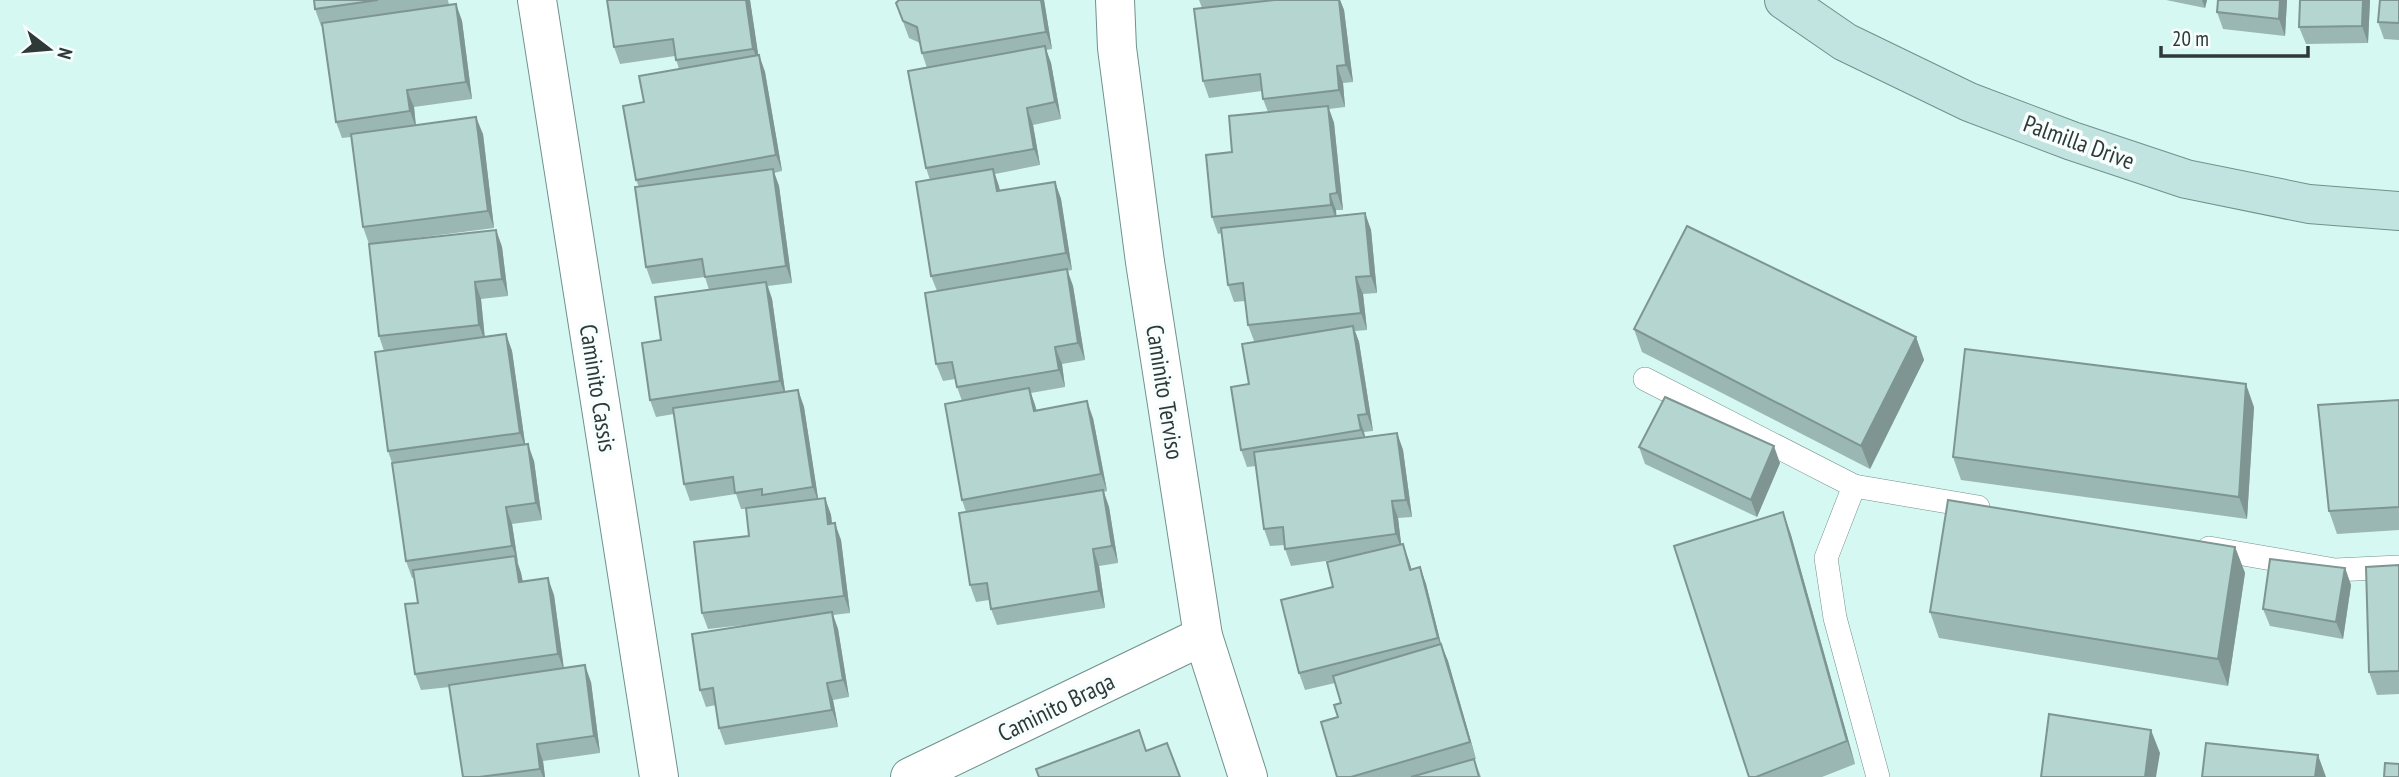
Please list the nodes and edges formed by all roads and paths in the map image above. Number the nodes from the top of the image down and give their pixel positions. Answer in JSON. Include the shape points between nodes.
{"nodes":[{"id":1,"x":537,"y":0,"type":"edge"},
{"id":2,"x":1115,"y":0,"type":"edge"},
{"id":3,"x":1784,"y":0,"type":"edge"},
{"id":4,"x":2399,"y":211,"type":"edge"},
{"id":5,"x":1645,"y":379,"type":"dead end"},
{"id":6,"x":1854,"y":486,"type":"junction"},
{"id":7,"x":2006,"y":512,"type":"edge"},
{"id":8,"x":2184,"y":543,"type":"edge"},
{"id":9,"x":2399,"y":567,"type":"edge"},
{"id":10,"x":1203,"y":636,"type":"junction"},
{"id":11,"x":659,"y":777,"type":"edge"},
{"id":12,"x":910,"y":777,"type":"edge"},
{"id":13,"x":1248,"y":777,"type":"edge"},
{"id":14,"x":1878,"y":777,"type":"edge"}],
"edges":[{"from":1,"to":11,"type":"street","name":"Caminito Cassis"},
{"from":2,"to":10,"type":"street","name":"Caminito Terviso","via":[[1145,262]]},
{"from":3,"to":4,"type":"street","name":"Palmilla Drive","via":[[1845,42],[1969,102],[2084,145],[2186,179],[2309,204]]},
{"from":5,"to":6,"type":"lane"},
{"from":6,"to":7,"type":"lane"},
{"from":6,"to":14,"type":"lane","via":[[1826,558],[1835,618]]},
{"from":8,"to":9,"type":"lane","via":[[2335,570]]},
{"from":10,"to":12,"type":"street","name":"Caminito Braga"},
{"from":10,"to":13,"type":"street","name":"Caminito Terviso"}]}
